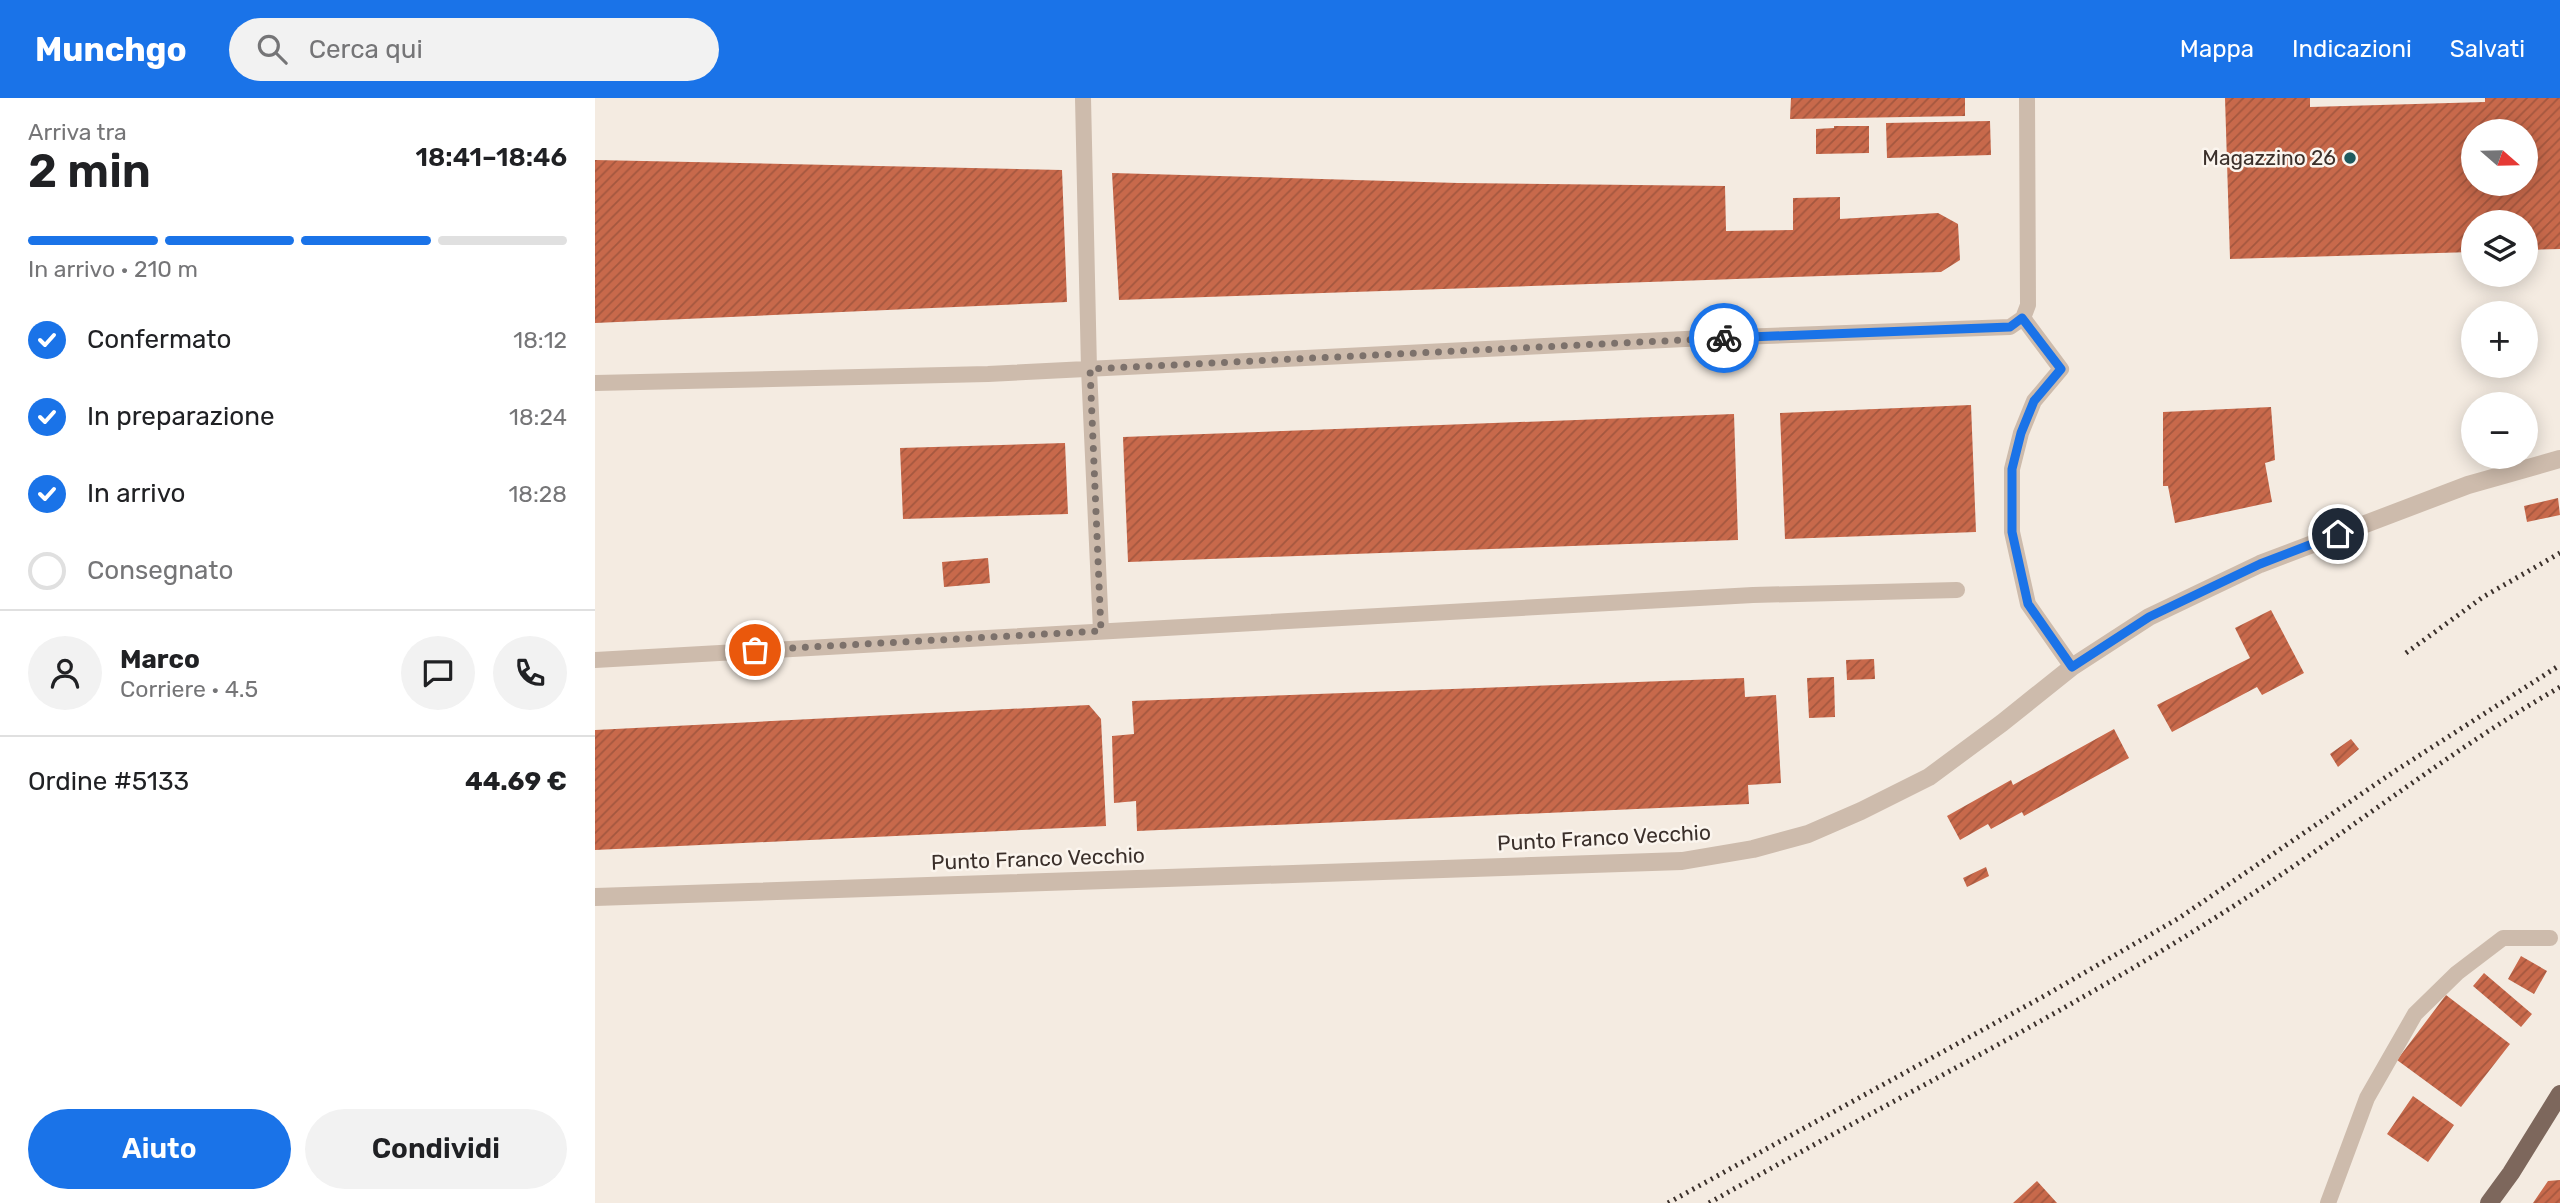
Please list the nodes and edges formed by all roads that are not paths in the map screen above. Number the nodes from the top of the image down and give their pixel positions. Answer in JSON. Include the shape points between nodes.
{"nodes":[{"id":1,"x":1083,"y":98,"type":"edge"},
{"id":2,"x":2027,"y":98,"type":"edge"},
{"id":3,"x":2022,"y":318,"type":"junction"},
{"id":4,"x":1090,"y":369,"type":"junction"},
{"id":5,"x":595,"y":383,"type":"edge"},
{"id":6,"x":2560,"y":459,"type":"edge"},
{"id":7,"x":1957,"y":590,"type":"dead end"},
{"id":8,"x":1101,"y":631,"type":"junction"},
{"id":9,"x":595,"y":660,"type":"edge"},
{"id":10,"x":2072,"y":667,"type":"junction"},
{"id":11,"x":595,"y":897,"type":"edge"},
{"id":12,"x":2550,"y":938,"type":"dead end"},
{"id":13,"x":2560,"y":1094,"type":"edge"},
{"id":14,"x":2328,"y":1203,"type":"edge"},
{"id":15,"x":2489,"y":1203,"type":"edge"}],
"edges":[{"from":1,"to":4,"type":"lane"},
{"from":2,"to":3,"type":"lane","via":[[2028,305]]},
{"from":3,"to":4,"type":"lane","via":[[2010,327]]},
{"from":3,"to":10,"type":"lane","via":[[2061,369],[2034,401],[2021,433],[2012,469],[2012,532],[2028,604]]},
{"from":4,"to":5,"type":"lane"},
{"from":4,"to":8,"type":"lane"},
{"from":6,"to":10,"type":"street","name":"Punto Franco Vecchio","via":[[2468,485],[2260,564],[2149,617]]},
{"from":7,"to":8,"type":"lane","via":[[1753,595]]},
{"from":8,"to":9,"type":"lane"},
{"from":10,"to":11,"type":"street","name":"Punto Franco Vecchio","via":[[1929,777],[1808,834],[1706,857]]},
{"from":12,"to":14,"type":"lane","via":[[2503,937],[2414,1014],[2367,1098]]},
{"from":13,"to":15,"type":"main road"}]}
